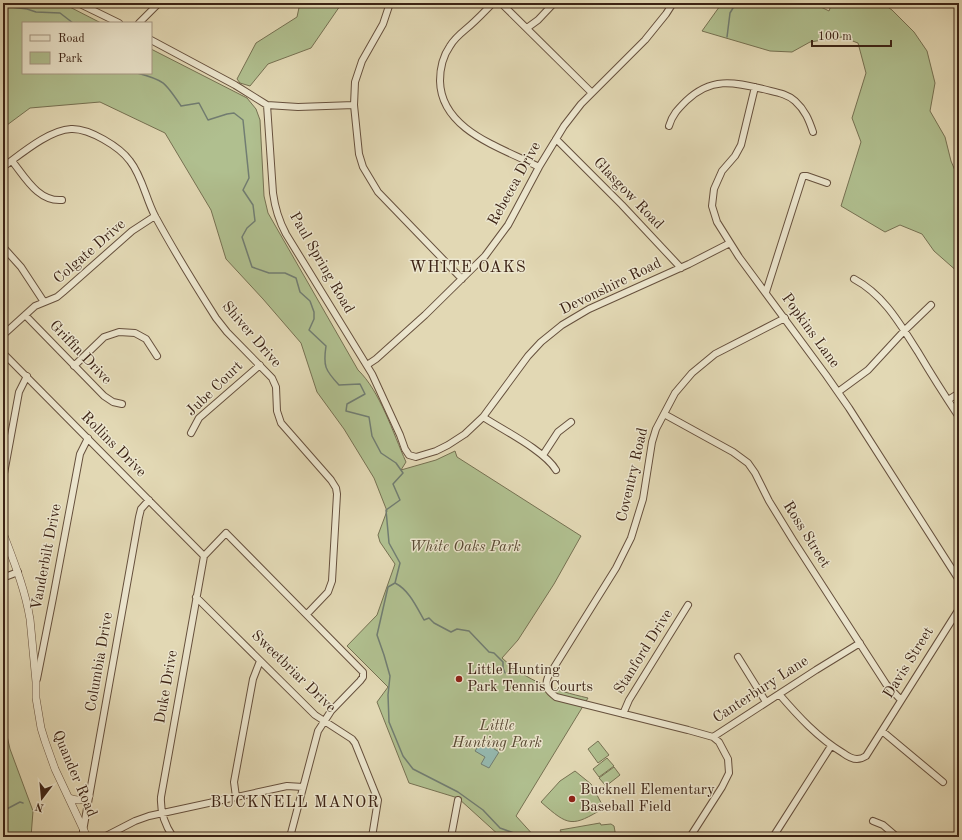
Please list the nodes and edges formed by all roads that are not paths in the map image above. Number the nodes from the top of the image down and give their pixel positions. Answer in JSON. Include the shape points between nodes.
{"nodes":[{"id":1,"x":78,"y":3,"type":"edge"},
{"id":2,"x":159,"y":3,"type":"edge"},
{"id":3,"x":493,"y":3,"type":"edge"},
{"id":4,"x":501,"y":3,"type":"edge"},
{"id":5,"x":554,"y":3,"type":"edge"},
{"id":6,"x":673,"y":3,"type":"edge"},
{"id":7,"x":389,"y":6,"type":"dead end"},
{"id":8,"x":117,"y":22,"type":"edge"},
{"id":9,"x":140,"y":22,"type":"edge"},
{"id":10,"x":527,"y":28,"type":"junction"},
{"id":11,"x":152,"y":41,"type":"edge"},
{"id":12,"x":755,"y":87,"type":"junction"},
{"id":13,"x":592,"y":93,"type":"junction"},
{"id":14,"x":266,"y":105,"type":"junction"},
{"id":15,"x":354,"y":105,"type":"junction"},
{"id":16,"x":669,"y":126,"type":"dead end"},
{"id":17,"x":813,"y":132,"type":"dead end"},
{"id":18,"x":556,"y":139,"type":"junction"},
{"id":19,"x":12,"y":161,"type":"junction"},
{"id":20,"x":3,"y":167,"type":"edge"},
{"id":21,"x":539,"y":167,"type":"junction"},
{"id":22,"x":827,"y":182,"type":"dead end"},
{"id":23,"x":62,"y":200,"type":"dead end"},
{"id":24,"x":155,"y":216,"type":"junction"},
{"id":25,"x":730,"y":243,"type":"junction"},
{"id":26,"x":3,"y":247,"type":"edge"},
{"id":27,"x":681,"y":268,"type":"junction"},
{"id":28,"x":462,"y":279,"type":"junction"},
{"id":29,"x":854,"y":279,"type":"dead end"},
{"id":30,"x":766,"y":292,"type":"junction"},
{"id":31,"x":44,"y":302,"type":"junction"},
{"id":32,"x":931,"y":305,"type":"dead end"},
{"id":33,"x":25,"y":315,"type":"junction"},
{"id":34,"x":784,"y":318,"type":"junction"},
{"id":35,"x":904,"y":331,"type":"junction"},
{"id":36,"x":3,"y":335,"type":"edge"},
{"id":37,"x":3,"y":353,"type":"edge"},
{"id":38,"x":157,"y":356,"type":"dead end"},
{"id":39,"x":260,"y":365,"type":"junction"},
{"id":40,"x":367,"y":365,"type":"junction"},
{"id":41,"x":74,"y":366,"type":"junction"},
{"id":42,"x":27,"y":376,"type":"junction"},
{"id":43,"x":838,"y":392,"type":"junction"},
{"id":44,"x":959,"y":393,"type":"edge"},
{"id":45,"x":948,"y":400,"type":"junction"},
{"id":46,"x":122,"y":404,"type":"dead end"},
{"id":47,"x":664,"y":414,"type":"junction"},
{"id":48,"x":483,"y":417,"type":"junction"},
{"id":49,"x":959,"y":417,"type":"edge"},
{"id":50,"x":571,"y":422,"type":"dead end"},
{"id":51,"x":191,"y":433,"type":"dead end"},
{"id":52,"x":88,"y":438,"type":"junction"},
{"id":53,"x":409,"y":455,"type":"joint"},
{"id":54,"x":543,"y":455,"type":"junction"},
{"id":55,"x":556,"y":470,"type":"dead end"},
{"id":56,"x":3,"y":479,"type":"edge"},
{"id":57,"x":149,"y":500,"type":"junction"},
{"id":58,"x":3,"y":533,"type":"edge"},
{"id":59,"x":204,"y":556,"type":"junction"},
{"id":60,"x":18,"y":572,"type":"junction"},
{"id":61,"x":5,"y":577,"type":"dead end"},
{"id":62,"x":959,"y":580,"type":"edge"},
{"id":63,"x":196,"y":597,"type":"junction"},
{"id":64,"x":688,"y":605,"type":"dead end"},
{"id":65,"x":959,"y":609,"type":"edge"},
{"id":66,"x":307,"y":614,"type":"junction"},
{"id":67,"x":860,"y":643,"type":"junction"},
{"id":68,"x":738,"y":657,"type":"dead end"},
{"id":69,"x":260,"y":661,"type":"junction"},
{"id":70,"x":36,"y":682,"type":"junction"},
{"id":71,"x":779,"y":694,"type":"junction"},
{"id":72,"x":556,"y":697,"type":"joint"},
{"id":73,"x":901,"y":700,"type":"junction"},
{"id":74,"x":766,"y":702,"type":"junction"},
{"id":75,"x":623,"y":714,"type":"junction"},
{"id":76,"x":324,"y":722,"type":"junction"},
{"id":77,"x":882,"y":731,"type":"junction"},
{"id":78,"x":713,"y":737,"type":"junction"},
{"id":79,"x":831,"y":746,"type":"junction"},
{"id":80,"x":943,"y":782,"type":"dead end"},
{"id":81,"x":303,"y":788,"type":"junction"},
{"id":82,"x":90,"y":796,"type":"junction"},
{"id":83,"x":236,"y":797,"type":"junction"},
{"id":84,"x":69,"y":798,"type":"junction"},
{"id":85,"x":458,"y":800,"type":"dead end"},
{"id":86,"x":162,"y":813,"type":"junction"},
{"id":87,"x":873,"y":821,"type":"dead end"},
{"id":88,"x":85,"y":834,"type":"edge"},
{"id":89,"x":104,"y":837,"type":"edge"},
{"id":90,"x":174,"y":837,"type":"edge"},
{"id":91,"x":291,"y":837,"type":"edge"},
{"id":92,"x":372,"y":837,"type":"edge"},
{"id":93,"x":450,"y":837,"type":"edge"},
{"id":94,"x":690,"y":837,"type":"edge"},
{"id":95,"x":773,"y":837,"type":"edge"},
{"id":96,"x":897,"y":837,"type":"edge"}],
"edges":[{"from":1,"to":8,"type":"street"},
{"from":2,"to":9,"type":"street"},
{"from":3,"to":21,"type":"street","via":[[456,37],[449,47],[441,72],[442,97],[452,114],[467,129],[498,148]]},
{"from":4,"to":10,"type":"street"},
{"from":5,"to":10,"type":"street"},
{"from":6,"to":13,"type":"street","name":"Rebecca Drive","via":[[645,40]]},
{"from":7,"to":15,"type":"street","via":[[383,24],[357,72]]},
{"from":10,"to":13,"type":"street"},
{"from":11,"to":14,"type":"street","via":[[235,85]]},
{"from":12,"to":16,"type":"street","via":[[727,82],[704,88],[691,96],[676,111]]},
{"from":12,"to":17,"type":"street","via":[[782,93],[795,101],[807,115]]},
{"from":12,"to":25,"type":"street","name":"Popkins Lane","via":[[741,145],[717,179],[713,193],[712,206],[715,217]]},
{"from":13,"to":18,"type":"street","name":"Rebecca Drive","via":[[573,114]]},
{"from":14,"to":15,"type":"street"},
{"from":14,"to":40,"type":"street","name":"Paul Spring Road","via":[[273,193],[280,220],[286,234]]},
{"from":15,"to":28,"type":"street","via":[[359,154],[370,180],[388,203]]},
{"from":18,"to":21,"type":"street","name":"Rebecca Drive"},
{"from":18,"to":27,"type":"street","name":"Glasgow Road"},
{"from":19,"to":20,"type":"street","name":"Shiver Drive"},
{"from":19,"to":23,"type":"street","via":[[40,193],[52,200]]},
{"from":19,"to":24,"type":"street","name":"Shiver Drive","via":[[57,132],[71,129],[92,133],[130,161]]},
{"from":21,"to":28,"type":"street","name":"Rebecca Drive","via":[[501,235]]},
{"from":22,"to":30,"type":"street","via":[[803,176]]},
{"from":24,"to":31,"type":"street","name":"Colgate Drive","via":[[132,231],[64,292]]},
{"from":24,"to":39,"type":"street","name":"Shiver Drive","via":[[216,318]]},
{"from":25,"to":27,"type":"street","name":"Devonshire Road"},
{"from":25,"to":30,"type":"street","name":"Popkins Lane"},
{"from":26,"to":31,"type":"street","via":[[21,267]]},
{"from":27,"to":48,"type":"street","name":"Devonshire Road","via":[[589,309],[554,331],[528,356]]},
{"from":28,"to":40,"type":"street","name":"Rebecca Drive"},
{"from":29,"to":35,"type":"street","via":[[864,284],[883,301]]},
{"from":30,"to":34,"type":"street","name":"Popkins Lane"},
{"from":31,"to":33,"type":"street","name":"Colgate Drive"},
{"from":32,"to":35,"type":"street"},
{"from":33,"to":36,"type":"street","name":"Colgate Drive"},
{"from":33,"to":41,"type":"street","name":"Griffin Drive"},
{"from":34,"to":43,"type":"street","name":"Popkins Lane"},
{"from":34,"to":47,"type":"street","name":"Coventry Road","via":[[724,348],[706,360],[680,386]]},
{"from":35,"to":43,"type":"street","via":[[868,370]]},
{"from":35,"to":45,"type":"street"},
{"from":37,"to":42,"type":"street","name":"Rollins Drive"},
{"from":38,"to":41,"type":"street","via":[[146,339],[135,333],[119,332],[104,337]]},
{"from":39,"to":51,"type":"street","name":"Jube Court","via":[[199,418]]},
{"from":39,"to":66,"type":"street","name":"Shiver Drive","via":[[274,383],[281,423],[331,480],[336,492],[332,581],[328,592]]},
{"from":40,"to":53,"type":"street","name":"Paul Spring Road"},
{"from":41,"to":46,"type":"street","name":"Griffin Drive","via":[[106,398]]},
{"from":42,"to":52,"type":"street","name":"Rollins Drive"},
{"from":42,"to":56,"type":"street","via":[[19,392]]},
{"from":43,"to":62,"type":"street","name":"Popkins Lane"},
{"from":44,"to":45,"type":"street"},
{"from":45,"to":49,"type":"street"},
{"from":47,"to":67,"type":"street","name":"Ross Street","via":[[748,463],[793,540]]},
{"from":47,"to":72,"type":"street","name":"Coventry Road","via":[[652,442],[643,499],[631,538],[616,568],[548,677],[548,691]]},
{"from":48,"to":53,"type":"street","name":"Devonshire Road","via":[[465,434],[448,445],[424,455]]},
{"from":48,"to":54,"type":"street"},
{"from":50,"to":54,"type":"street","via":[[558,432]]},
{"from":52,"to":57,"type":"street","name":"Rollins Drive"},
{"from":52,"to":70,"type":"street","name":"Vanderbilt Drive","via":[[80,454]]},
{"from":54,"to":55,"type":"street"},
{"from":57,"to":59,"type":"street","name":"Rollins Drive"},
{"from":57,"to":82,"type":"street","name":"Columbia Drive","via":[[141,509],[139,516]]},
{"from":58,"to":60,"type":"street","name":"Quander Road"},
{"from":59,"to":63,"type":"street","name":"Duke Drive"},
{"from":59,"to":66,"type":"street","via":[[226,533]]},
{"from":60,"to":61,"type":"street"},
{"from":60,"to":70,"type":"street","name":"Quander Road","via":[[30,619]]},
{"from":63,"to":69,"type":"street","name":"Sweetbriar Drive"},
{"from":63,"to":86,"type":"street","name":"Duke Drive","via":[[161,797]]},
{"from":64,"to":75,"type":"street","name":"Stanford Drive","via":[[629,700]]},
{"from":65,"to":73,"type":"street","name":"Davis Street"},
{"from":66,"to":76,"type":"street","via":[[363,672],[363,677]]},
{"from":67,"to":71,"type":"street","name":"Canterbury Lane"},
{"from":67,"to":73,"type":"street","name":"Ross Street","via":[[886,684]]},
{"from":68,"to":74,"type":"street"},
{"from":69,"to":76,"type":"street","name":"Sweetbriar Drive"},
{"from":69,"to":83,"type":"street","via":[[252,679],[234,782]]},
{"from":70,"to":84,"type":"street","name":"Quander Road","via":[[38,709],[45,741]]},
{"from":71,"to":74,"type":"street","name":"Canterbury Lane"},
{"from":71,"to":79,"type":"street"},
{"from":72,"to":75,"type":"street","name":"Canterbury Lane"},
{"from":73,"to":77,"type":"street","name":"Davis Street"},
{"from":74,"to":78,"type":"street","name":"Canterbury Lane"},
{"from":75,"to":78,"type":"street","name":"Canterbury Lane"},
{"from":76,"to":81,"type":"street","via":[[317,734]]},
{"from":76,"to":92,"type":"street","name":"Sweetbriar Drive","via":[[352,739],[366,768],[378,800]]},
{"from":77,"to":79,"type":"street","name":"Davis Street","via":[[866,756],[859,760]]},
{"from":77,"to":80,"type":"street"},
{"from":78,"to":94,"type":"street","via":[[726,753],[729,773]]},
{"from":79,"to":95,"type":"street"},
{"from":81,"to":83,"type":"street","via":[[287,786]]},
{"from":81,"to":91,"type":"street"},
{"from":82,"to":84,"type":"street","via":[[81,800]]},
{"from":82,"to":88,"type":"street","name":"Columbia Drive"},
{"from":83,"to":86,"type":"street"},
{"from":84,"to":88,"type":"street","name":"Quander Road"},
{"from":85,"to":93,"type":"street"},
{"from":86,"to":89,"type":"street","via":[[135,821]]},
{"from":86,"to":90,"type":"street","name":"Duke Drive"},
{"from":87,"to":96,"type":"street","via":[[883,825]]}]}
